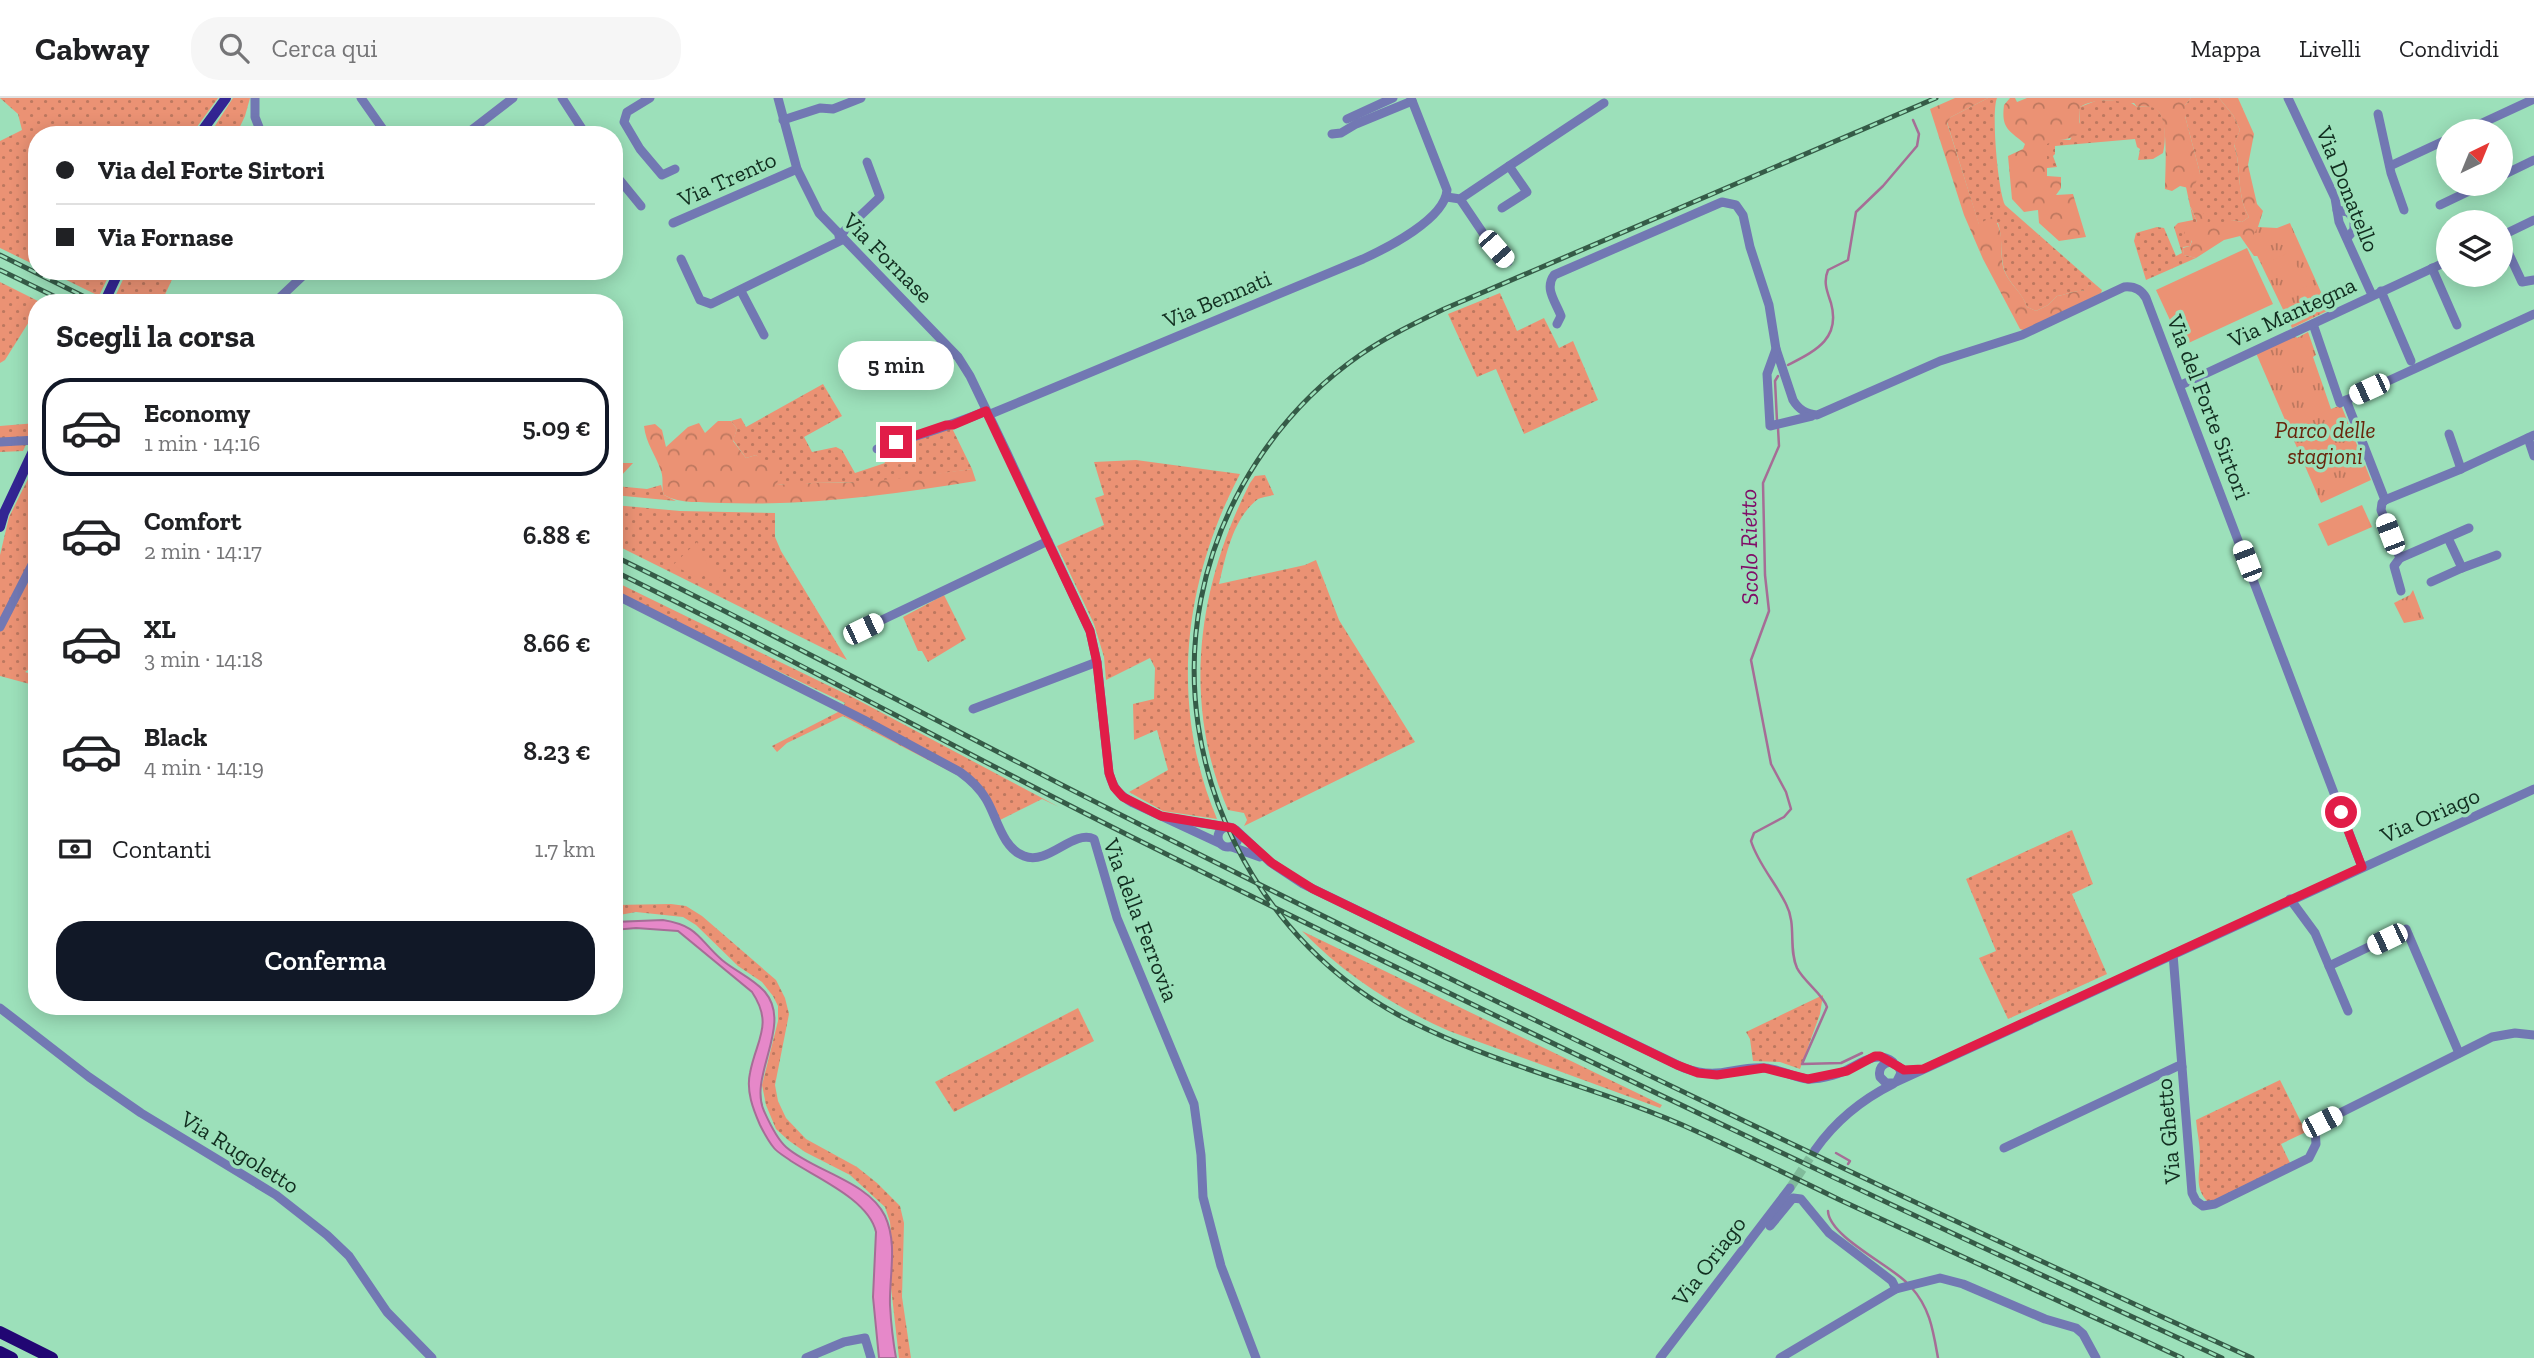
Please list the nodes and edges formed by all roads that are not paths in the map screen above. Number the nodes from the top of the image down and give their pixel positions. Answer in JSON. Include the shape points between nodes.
{"nodes":[{"id":1,"x":226,"y":98,"type":"edge"},
{"id":2,"x":255,"y":98,"type":"edge"},
{"id":3,"x":360,"y":98,"type":"edge"},
{"id":4,"x":562,"y":98,"type":"edge"},
{"id":5,"x":650,"y":98,"type":"edge"},
{"id":6,"x":778,"y":98,"type":"edge"},
{"id":7,"x":861,"y":98,"type":"edge"},
{"id":8,"x":1393,"y":98,"type":"edge"},
{"id":9,"x":2288,"y":98,"type":"edge"},
{"id":10,"x":508,"y":99,"type":"edge"},
{"id":11,"x":2534,"y":99,"type":"edge"},
{"id":12,"x":1411,"y":100,"type":"edge"},
{"id":13,"x":1604,"y":103,"type":"dead end"},
{"id":14,"x":2378,"y":114,"type":"dead end"},
{"id":15,"x":1347,"y":119,"type":"dead end"},
{"id":16,"x":2491,"y":119,"type":"edge"},
{"id":17,"x":783,"y":120,"type":"junction"},
{"id":18,"x":206,"y":126,"type":"edge"},
{"id":19,"x":258,"y":126,"type":"edge"},
{"id":20,"x":380,"y":126,"type":"edge"},
{"id":21,"x":476,"y":126,"type":"edge"},
{"id":22,"x":580,"y":126,"type":"edge"},
{"id":23,"x":1332,"y":134,"type":"dead end"},
{"id":24,"x":2436,"y":145,"type":"edge"},
{"id":25,"x":2534,"y":160,"type":"edge"},
{"id":26,"x":867,"y":162,"type":"dead end"},
{"id":27,"x":1509,"y":166,"type":"junction"},
{"id":28,"x":2390,"y":166,"type":"junction"},
{"id":29,"x":675,"y":169,"type":"dead end"},
{"id":30,"x":797,"y":169,"type":"junction"},
{"id":31,"x":2513,"y":170,"type":"edge"},
{"id":32,"x":623,"y":184,"type":"edge"},
{"id":33,"x":2459,"y":196,"type":"edge"},
{"id":34,"x":1447,"y":197,"type":"junction"},
{"id":35,"x":1460,"y":199,"type":"junction"},
{"id":36,"x":2440,"y":205,"type":"dead end"},
{"id":37,"x":641,"y":206,"type":"dead end"},
{"id":38,"x":1502,"y":208,"type":"dead end"},
{"id":39,"x":2337,"y":210,"type":"junction"},
{"id":40,"x":2404,"y":210,"type":"dead end"},
{"id":41,"x":2534,"y":220,"type":"edge"},
{"id":42,"x":673,"y":223,"type":"dead end"},
{"id":43,"x":2513,"y":231,"type":"edge"},
{"id":44,"x":841,"y":238,"type":"junction"},
{"id":45,"x":2347,"y":238,"type":"junction"},
{"id":46,"x":681,"y":259,"type":"dead end"},
{"id":47,"x":1508,"y":262,"type":"dead end"},
{"id":48,"x":2513,"y":263,"type":"edge"},
{"id":49,"x":2436,"y":266,"type":"edge"},
{"id":50,"x":2432,"y":268,"type":"junction"},
{"id":51,"x":2534,"y":279,"type":"edge"},
{"id":52,"x":298,"y":280,"type":"edge"},
{"id":53,"x":741,"y":291,"type":"junction"},
{"id":54,"x":2377,"y":293,"type":"junction"},
{"id":55,"x":284,"y":294,"type":"edge"},
{"id":56,"x":2534,"y":314,"type":"edge"},
{"id":57,"x":1557,"y":324,"type":"dead end"},
{"id":58,"x":2314,"y":324,"type":"junction"},
{"id":59,"x":2456,"y":325,"type":"dead end"},
{"id":60,"x":764,"y":335,"type":"dead end"},
{"id":61,"x":1776,"y":349,"type":"junction"},
{"id":62,"x":2411,"y":360,"type":"dead end"},
{"id":63,"x":2181,"y":385,"type":"junction"},
{"id":64,"x":2346,"y":400,"type":"junction"},
{"id":65,"x":987,"y":413,"type":"junction"},
{"id":66,"x":1817,"y":415,"type":"junction"},
{"id":67,"x":2449,"y":434,"type":"dead end"},
{"id":68,"x":2531,"y":436,"type":"edge"},
{"id":69,"x":0,"y":442,"type":"edge"},
{"id":70,"x":28,"y":442,"type":"edge"},
{"id":71,"x":877,"y":449,"type":"dead end"},
{"id":72,"x":2534,"y":456,"type":"edge"},
{"id":73,"x":28,"y":460,"type":"edge"},
{"id":74,"x":2461,"y":469,"type":"junction"},
{"id":75,"x":2385,"y":500,"type":"junction"},
{"id":76,"x":0,"y":527,"type":"edge"},
{"id":77,"x":2469,"y":528,"type":"dead end"},
{"id":78,"x":2448,"y":538,"type":"junction"},
{"id":79,"x":1048,"y":541,"type":"junction"},
{"id":80,"x":2497,"y":555,"type":"dead end"},
{"id":81,"x":2399,"y":558,"type":"junction"},
{"id":82,"x":2462,"y":568,"type":"junction"},
{"id":83,"x":28,"y":573,"type":"edge"},
{"id":84,"x":2431,"y":582,"type":"dead end"},
{"id":85,"x":2401,"y":591,"type":"dead end"},
{"id":86,"x":623,"y":599,"type":"edge"},
{"id":87,"x":0,"y":627,"type":"edge"},
{"id":88,"x":863,"y":629,"type":"dead end"},
{"id":89,"x":1097,"y":663,"type":"junction"},
{"id":90,"x":974,"y":709,"type":"dead end"},
{"id":91,"x":2534,"y":789,"type":"edge"},
{"id":92,"x":1161,"y":816,"type":"junction"},
{"id":93,"x":1232,"y":829,"type":"junction"},
{"id":94,"x":1219,"y":843,"type":"junction"},
{"id":95,"x":1233,"y":847,"type":"junction"},
{"id":96,"x":1270,"y":862,"type":"junction"},
{"id":97,"x":2362,"y":867,"type":"junction"},
{"id":98,"x":2290,"y":899,"type":"junction"},
{"id":99,"x":2173,"y":954,"type":"junction"},
{"id":100,"x":2329,"y":966,"type":"junction"},
{"id":101,"x":0,"y":1008,"type":"edge"},
{"id":102,"x":2348,"y":1011,"type":"dead end"},
{"id":103,"x":2534,"y":1035,"type":"edge"},
{"id":104,"x":2459,"y":1053,"type":"junction"},
{"id":105,"x":1897,"y":1065,"type":"junction"},
{"id":106,"x":1858,"y":1067,"type":"junction"},
{"id":107,"x":2182,"y":1067,"type":"junction"},
{"id":108,"x":1923,"y":1069,"type":"junction"},
{"id":109,"x":1881,"y":1079,"type":"junction"},
{"id":110,"x":1896,"y":1082,"type":"junction"},
{"id":111,"x":1875,"y":1092,"type":"junction"},
{"id":112,"x":2004,"y":1148,"type":"dead end"},
{"id":113,"x":1815,"y":1150,"type":"tunnel mouth"},
{"id":114,"x":1790,"y":1188,"type":"tunnel mouth"},
{"id":115,"x":1770,"y":1226,"type":"dead end"},
{"id":116,"x":1903,"y":1287,"type":"junction"},
{"id":117,"x":0,"y":1332,"type":"edge"},
{"id":118,"x":0,"y":1352,"type":"edge"},
{"id":119,"x":12,"y":1358,"type":"edge"},
{"id":120,"x":52,"y":1358,"type":"edge"},
{"id":121,"x":432,"y":1358,"type":"edge"},
{"id":122,"x":806,"y":1358,"type":"edge"},
{"id":123,"x":871,"y":1358,"type":"edge"},
{"id":124,"x":1256,"y":1358,"type":"edge"},
{"id":125,"x":1660,"y":1358,"type":"edge"},
{"id":126,"x":1780,"y":1358,"type":"edge"},
{"id":127,"x":2096,"y":1358,"type":"edge"}],
"edges":[{"from":1,"to":18,"type":"main road"},
{"from":2,"to":19,"type":"street"},
{"from":3,"to":20,"type":"street"},
{"from":4,"to":22,"type":"street"},
{"from":5,"to":29,"type":"street","via":[[627,112],[624,122],[662,175]]},
{"from":6,"to":17,"type":"street","name":"Via Fornase"},
{"from":7,"to":17,"type":"street"},
{"from":8,"to":15,"type":"street"},
{"from":9,"to":39,"type":"street","name":"Via Donatello"},
{"from":10,"to":21,"type":"street"},
{"from":11,"to":16,"type":"street"},
{"from":12,"to":23,"type":"street"},
{"from":12,"to":34,"type":"street","via":[[1446,184]]},
{"from":13,"to":27,"type":"street"},
{"from":14,"to":28,"type":"street"},
{"from":17,"to":30,"type":"street","name":"Via Fornase"},
{"from":24,"to":28,"type":"street"},
{"from":25,"to":31,"type":"street"},
{"from":26,"to":44,"type":"street","via":[[880,197]]},
{"from":27,"to":35,"type":"street"},
{"from":27,"to":38,"type":"street","via":[[1527,192]]},
{"from":28,"to":40,"type":"street"},
{"from":30,"to":42,"type":"street","name":"Via Trento"},
{"from":30,"to":44,"type":"street","name":"Via Fornase","via":[[812,202]]},
{"from":32,"to":37,"type":"street"},
{"from":33,"to":36,"type":"street"},
{"from":34,"to":35,"type":"street"},
{"from":34,"to":65,"type":"street","name":"Via Bennati","via":[[1422,223],[1373,254]]},
{"from":35,"to":47,"type":"street"},
{"from":39,"to":45,"type":"street","name":"Via Donatello"},
{"from":39,"to":45,"type":"street","via":[[2354,219],[2354,230]]},
{"from":41,"to":43,"type":"street"},
{"from":44,"to":53,"type":"street"},
{"from":44,"to":65,"type":"street","name":"Via Fornase","via":[[958,357]]},
{"from":45,"to":54,"type":"street","name":"Via Donatello"},
{"from":46,"to":53,"type":"street","via":[[704,303],[717,303]]},
{"from":48,"to":51,"type":"street","via":[[2522,282]]},
{"from":49,"to":50,"type":"street","name":"Via Mantegna"},
{"from":50,"to":54,"type":"street","name":"Via Mantegna"},
{"from":50,"to":59,"type":"street"},
{"from":52,"to":55,"type":"street"},
{"from":53,"to":60,"type":"street"},
{"from":54,"to":58,"type":"street","name":"Via Mantegna"},
{"from":54,"to":62,"type":"street","name":"Via Mantegna"},
{"from":56,"to":64,"type":"street"},
{"from":57,"to":61,"type":"street","name":"Via del Forte Sirtori","via":[[1560,314],[1549,289],[1554,275],[1726,202],[1736,205],[1743,215],[1769,305]]},
{"from":58,"to":63,"type":"street","name":"Via Mantegna"},
{"from":58,"to":64,"type":"street","via":[[2340,403]]},
{"from":61,"to":66,"type":"street","name":"Via del Forte Sirtori","via":[[1798,408]]},
{"from":61,"to":66,"type":"street","name":"Via del Forte Sirtori","via":[[1767,374],[1775,425]]},
{"from":63,"to":66,"type":"street","name":"Via del Forte Sirtori","via":[[2146,298],[2136,288],[2127,287],[2022,335],[1940,360]]},
{"from":63,"to":97,"type":"street","name":"Via del Forte Sirtori"},
{"from":64,"to":75,"type":"street"},
{"from":65,"to":71,"type":"street"},
{"from":65,"to":79,"type":"street","name":"Via Fornase"},
{"from":67,"to":74,"type":"street"},
{"from":68,"to":72,"type":"street"},
{"from":68,"to":74,"type":"street"},
{"from":69,"to":70,"type":"street"},
{"from":73,"to":76,"type":"main road"},
{"from":74,"to":75,"type":"street"},
{"from":75,"to":81,"type":"street","via":[[2381,510]]},
{"from":77,"to":78,"type":"street"},
{"from":78,"to":81,"type":"street"},
{"from":78,"to":82,"type":"street"},
{"from":79,"to":88,"type":"street"},
{"from":79,"to":89,"type":"street","name":"Via Fornase","via":[[1090,631]]},
{"from":80,"to":82,"type":"street"},
{"from":81,"to":85,"type":"street","via":[[2394,566]]},
{"from":82,"to":84,"type":"street"},
{"from":83,"to":87,"type":"street"},
{"from":86,"to":124,"type":"street","name":"Via della Ferrovia","via":[[960,772],[975,782],[1007,842],[1020,855],[1040,857],[1084,837],[1094,839],[1117,918],[1194,1104],[1203,1197],[1221,1266]]},
{"from":89,"to":90,"type":"street"},
{"from":89,"to":92,"type":"street","name":"Via Fornase","via":[[1114,787],[1123,797]]},
{"from":91,"to":97,"type":"street","name":"Via Oriago"},
{"from":92,"to":93,"type":"street","name":"Via Fornase"},
{"from":92,"to":94,"type":"street","name":"Via Fornase"},
{"from":93,"to":94,"type":"street","via":[[1219,832]]},
{"from":93,"to":95,"type":"street","via":[[1238,839]]},
{"from":93,"to":96,"type":"street","name":"Via Fornase"},
{"from":94,"to":95,"type":"street","name":"Via Fornase"},
{"from":95,"to":96,"type":"street","name":"Via Fornase"},
{"from":96,"to":106,"type":"street","name":"Via Fornase","via":[[1313,889],[1684,1068],[1717,1075],[1764,1068],[1808,1079]]},
{"from":97,"to":98,"type":"street","name":"Via Oriago"},
{"from":98,"to":99,"type":"street","name":"Via Oriago"},
{"from":98,"to":100,"type":"street","via":[[2315,933]]},
{"from":99,"to":107,"type":"street","name":"Via Ghetto"},
{"from":99,"to":108,"type":"street","name":"Via Oriago"},
{"from":100,"to":102,"type":"street"},
{"from":100,"to":104,"type":"street","via":[[2406,929]]},
{"from":101,"to":121,"type":"street","name":"Via Rugoletto","via":[[89,1077],[276,1195],[327,1235],[349,1256],[387,1312]]},
{"from":103,"to":104,"type":"street","name":"Via Ghetto","via":[[2498,1035]]},
{"from":104,"to":107,"type":"street","name":"Via Ghetto","via":[[2322,1122],[2315,1129],[2316,1144],[2309,1158],[2203,1206],[2192,1193]]},
{"from":105,"to":106,"type":"street","name":"Via Fornase","via":[[1875,1056]]},
{"from":105,"to":108,"type":"street","name":"Via Oriago","via":[[1904,1070]]},
{"from":105,"to":109,"type":"street","name":"Via Oriago","via":[[1884,1064]]},
{"from":105,"to":110,"type":"street","via":[[1901,1073]]},
{"from":106,"to":109,"type":"street","via":[[1870,1069]]},
{"from":107,"to":112,"type":"street"},
{"from":108,"to":110,"type":"street","name":"Via Oriago"},
{"from":109,"to":110,"type":"street"},
{"from":109,"to":111,"type":"street","name":"Via Oriago"},
{"from":110,"to":111,"type":"street","name":"Via Oriago"},
{"from":111,"to":113,"type":"street","name":"Via Oriago","via":[[1841,1119]]},
{"from":114,"to":125,"type":"street","name":"Via Oriago"},
{"from":115,"to":116,"type":"street","via":[[1793,1198],[1801,1199],[1829,1233]]},
{"from":116,"to":126,"type":"street"},
{"from":116,"to":127,"type":"street","via":[[1950,1280],[2067,1324],[2083,1334]]},
{"from":117,"to":120,"type":"highway"},
{"from":118,"to":119,"type":"highway"},
{"from":122,"to":123,"type":"street","via":[[865,1338]]}]}
